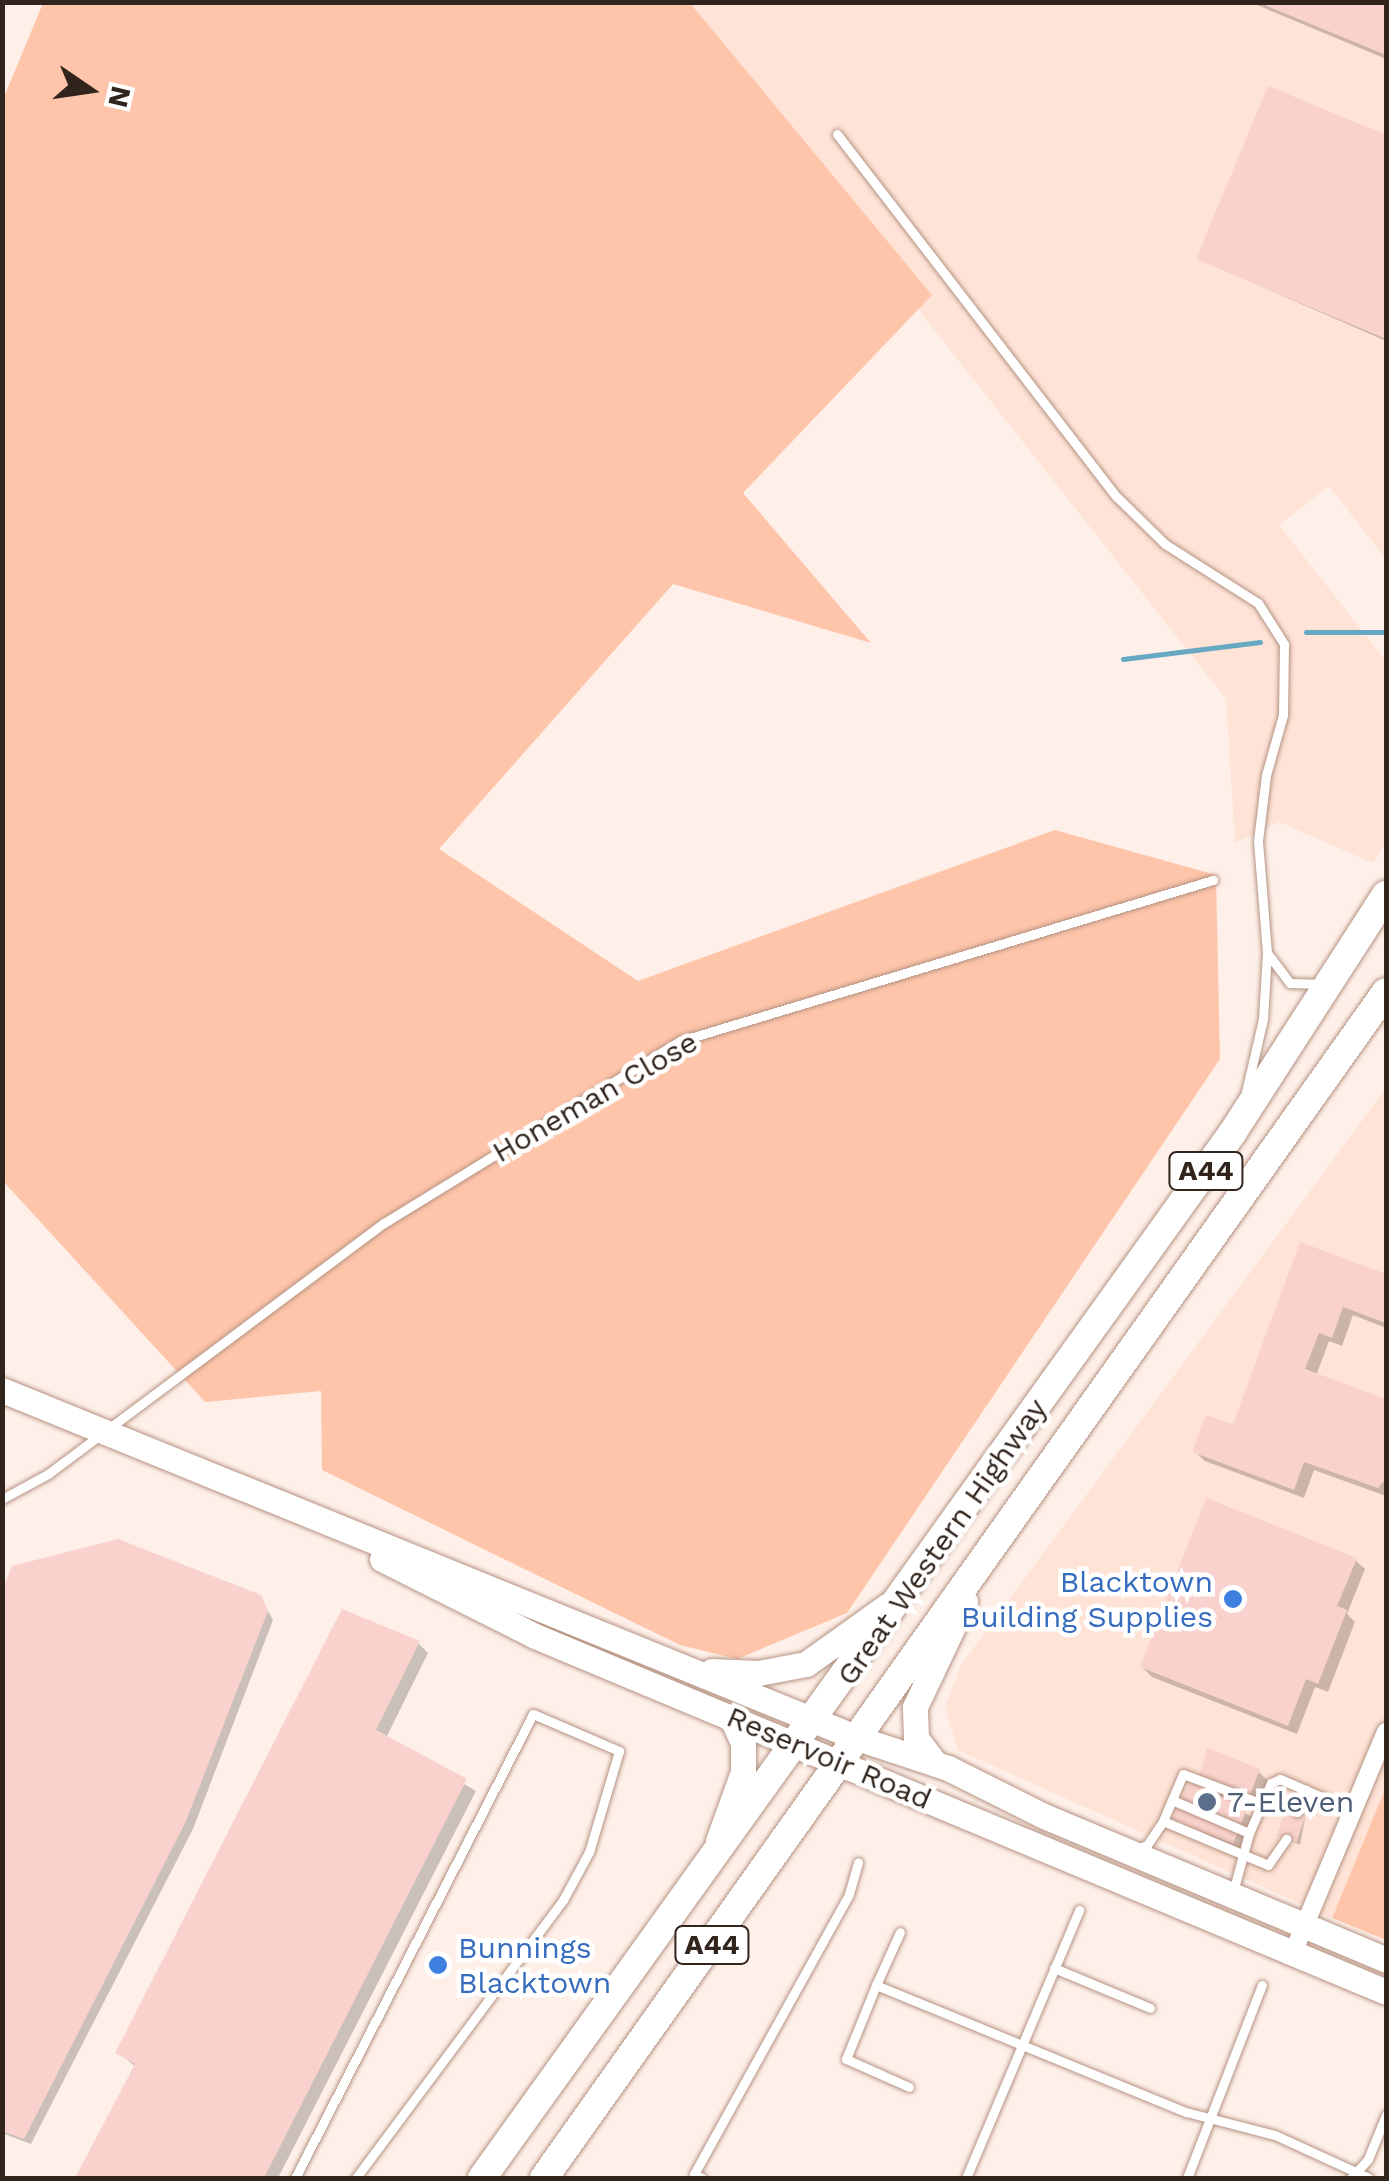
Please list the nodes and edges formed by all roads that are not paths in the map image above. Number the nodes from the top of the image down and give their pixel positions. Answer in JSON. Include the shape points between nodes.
{"nodes":[{"id":1,"x":837,"y":134,"type":"dead end"},
{"id":2,"x":1212,"y":880,"type":"dead end"},
{"id":3,"x":1386,"y":895,"type":"edge"},
{"id":4,"x":1267,"y":952,"type":"junction"},
{"id":5,"x":1331,"y":984,"type":"junction"},
{"id":6,"x":1386,"y":992,"type":"edge"},
{"id":7,"x":1233,"y":1132,"type":"junction"},
{"id":8,"x":2,"y":1390,"type":"edge"},
{"id":9,"x":102,"y":1432,"type":"junction"},
{"id":10,"x":2,"y":1499,"type":"edge"},
{"id":11,"x":280,"y":1507,"type":"junction"},
{"id":12,"x":990,"y":1552,"type":"junction"},
{"id":13,"x":904,"y":1594,"type":"junction"},
{"id":14,"x":697,"y":1671,"type":"junction"},
{"id":15,"x":732,"y":1718,"type":"junction"},
{"id":16,"x":815,"y":1720,"type":"junction"},
{"id":17,"x":1386,"y":1732,"type":"edge"},
{"id":18,"x":860,"y":1739,"type":"junction"},
{"id":19,"x":798,"y":1746,"type":"junction"},
{"id":20,"x":934,"y":1762,"type":"junction"},
{"id":21,"x":843,"y":1764,"type":"junction"},
{"id":22,"x":1306,"y":1790,"type":"junction"},
{"id":23,"x":1172,"y":1800,"type":"junction"},
{"id":24,"x":1260,"y":1803,"type":"junction"},
{"id":25,"x":1354,"y":1810,"type":"junction"},
{"id":26,"x":1298,"y":1812,"type":"dead end"},
{"id":27,"x":1162,"y":1820,"type":"junction"},
{"id":28,"x":1248,"y":1832,"type":"junction"},
{"id":29,"x":1286,"y":1839,"type":"dead end"},
{"id":30,"x":1129,"y":1852,"type":"junction"},
{"id":31,"x":1242,"y":1854,"type":"junction"},
{"id":32,"x":713,"y":1860,"type":"junction"},
{"id":33,"x":858,"y":1862,"type":"dead end"},
{"id":34,"x":1233,"y":1895,"type":"junction"},
{"id":35,"x":1079,"y":1910,"type":"dead end"},
{"id":36,"x":1305,"y":1926,"type":"junction"},
{"id":37,"x":900,"y":1932,"type":"dead end"},
{"id":38,"x":1293,"y":1953,"type":"junction"},
{"id":39,"x":1386,"y":1960,"type":"edge"},
{"id":40,"x":1054,"y":1968,"type":"junction"},
{"id":41,"x":1262,"y":1984,"type":"dead end"},
{"id":42,"x":876,"y":1985,"type":"junction"},
{"id":43,"x":1386,"y":1992,"type":"edge"},
{"id":44,"x":1150,"y":2008,"type":"dead end"},
{"id":45,"x":1022,"y":2046,"type":"junction"},
{"id":46,"x":909,"y":2087,"type":"dead end"},
{"id":47,"x":1386,"y":2115,"type":"edge"},
{"id":48,"x":1212,"y":2118,"type":"junction"},
{"id":49,"x":1352,"y":2174,"type":"edge"},
{"id":50,"x":295,"y":2178,"type":"edge"},
{"id":51,"x":356,"y":2178,"type":"edge"},
{"id":52,"x":482,"y":2178,"type":"edge"},
{"id":53,"x":544,"y":2178,"type":"edge"},
{"id":54,"x":702,"y":2178,"type":"edge"},
{"id":55,"x":966,"y":2178,"type":"edge"},
{"id":56,"x":1187,"y":2178,"type":"edge"},
{"id":57,"x":1369,"y":2178,"type":"edge"}],
"edges":[{"from":1,"to":4,"type":"lane","via":[[1118,497],[1165,544],[1258,604],[1284,644],[1283,714],[1258,841]]},
{"from":2,"to":9,"type":"lane","name":"Honeman Close","via":[[680,1041],[384,1223]]},
{"from":3,"to":5,"type":"highway","name":"Great Western Highway","number":"A44"},
{"from":4,"to":5,"type":"lane","via":[[1290,983]]},
{"from":4,"to":7,"type":"lane","via":[[1259,1047]]},
{"from":5,"to":7,"type":"highway","name":"Great Western Highway","number":"A44"},
{"from":6,"to":12,"type":"highway","name":"Great Western Highway","number":"A44"},
{"from":7,"to":13,"type":"highway","name":"Great Western Highway","number":"A44"},
{"from":8,"to":9,"type":"main road","name":"Reservoir Road"},
{"from":9,"to":10,"type":"lane","name":"Honeman Close"},
{"from":9,"to":11,"type":"main road","name":"Reservoir Road"},
{"from":11,"to":14,"type":"main road","name":"Reservoir Road","via":[[492,1585]]},
{"from":11,"to":15,"type":"main road","name":"Reservoir Road","via":[[534,1636]]},
{"from":12,"to":18,"type":"highway","name":"Great Western Highway","number":"A44"},
{"from":12,"to":20,"type":"main road","via":[[916,1707],[916,1738]]},
{"from":13,"to":14,"type":"main road","via":[[806,1664]]},
{"from":13,"to":16,"type":"highway","name":"Great Western Highway","number":"A44"},
{"from":14,"to":16,"type":"main road","name":"Reservoir Road"},
{"from":15,"to":19,"type":"main road","name":"Reservoir Road"},
{"from":15,"to":32,"type":"main road","via":[[743,1743],[743,1772]]},
{"from":16,"to":18,"type":"main road","name":"Reservoir Road"},
{"from":16,"to":19,"type":"highway","name":"Great Western Highway","number":"A44"},
{"from":17,"to":25,"type":"street"},
{"from":18,"to":20,"type":"main road","name":"Reservoir Road"},
{"from":18,"to":21,"type":"highway","name":"Great Western Highway","number":"A44"},
{"from":19,"to":21,"type":"main road","name":"Reservoir Road"},
{"from":19,"to":32,"type":"highway","name":"Great Western Highway","number":"A44"},
{"from":20,"to":30,"type":"main road","name":"Reservoir Road"},
{"from":21,"to":38,"type":"main road","name":"Reservoir Road"},
{"from":21,"to":53,"type":"highway","name":"Great Western Highway","number":"A44"},
{"from":22,"to":24,"type":"lane","via":[[1276,1780]]},
{"from":22,"to":25,"type":"lane"},
{"from":22,"to":26,"type":"lane"},
{"from":23,"to":24,"type":"lane","via":[[1183,1774]]},
{"from":23,"to":27,"type":"lane"},
{"from":23,"to":28,"type":"lane"},
{"from":24,"to":28,"type":"lane"},
{"from":25,"to":36,"type":"street"},
{"from":27,"to":30,"type":"lane","via":[[1147,1845]]},
{"from":27,"to":31,"type":"lane"},
{"from":28,"to":31,"type":"lane"},
{"from":29,"to":31,"type":"lane","via":[[1274,1864]]},
{"from":30,"to":34,"type":"main road","name":"Reservoir Road"},
{"from":31,"to":34,"type":"lane"},
{"from":32,"to":52,"type":"highway","name":"Great Western Highway","number":"A44"},
{"from":33,"to":54,"type":"lane","via":[[848,1894],[694,2174]]},
{"from":34,"to":36,"type":"main road","name":"Reservoir Road"},
{"from":35,"to":40,"type":"lane"},
{"from":36,"to":38,"type":"street"},
{"from":36,"to":39,"type":"main road","name":"Reservoir Road"},
{"from":37,"to":42,"type":"lane"},
{"from":38,"to":43,"type":"main road","name":"Reservoir Road"},
{"from":40,"to":44,"type":"lane"},
{"from":40,"to":45,"type":"lane"},
{"from":41,"to":48,"type":"lane"},
{"from":42,"to":45,"type":"lane"},
{"from":42,"to":46,"type":"lane","via":[[846,2060]]},
{"from":45,"to":48,"type":"lane"},
{"from":45,"to":55,"type":"lane"},
{"from":47,"to":49,"type":"lane","via":[[1368,2159]]},
{"from":48,"to":49,"type":"lane","via":[[1275,2135]]},
{"from":48,"to":56,"type":"lane"},
{"from":49,"to":57,"type":"lane"},
{"from":50,"to":51,"type":"lane","via":[[533,1714],[619,1751],[589,1852],[564,1900]]}]}
